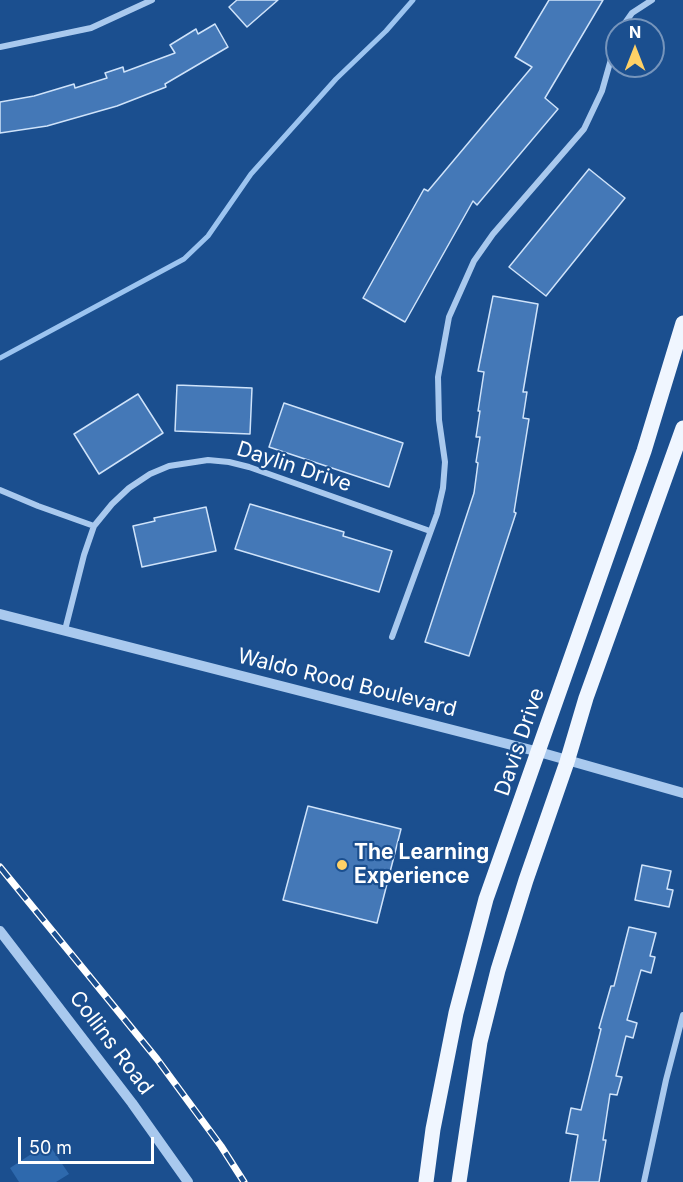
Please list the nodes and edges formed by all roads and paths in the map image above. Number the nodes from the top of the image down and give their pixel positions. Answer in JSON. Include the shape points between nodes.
{"nodes":[{"id":1,"x":152,"y":0,"type":"edge"},
{"id":2,"x":652,"y":0,"type":"edge"},
{"id":3,"x":628,"y":18,"type":"edge"},
{"id":4,"x":0,"y":47,"type":"edge"},
{"id":5,"x":606,"y":78,"type":"edge"},
{"id":6,"x":683,"y":323,"type":"edge"},
{"id":7,"x":683,"y":428,"type":"edge"},
{"id":8,"x":0,"y":490,"type":"edge"},
{"id":9,"x":94,"y":526,"type":"junction"},
{"id":10,"x":430,"y":531,"type":"junction"},
{"id":11,"x":0,"y":614,"type":"edge"},
{"id":12,"x":65,"y":630,"type":"junction"},
{"id":13,"x":392,"y":637,"type":"dead end"},
{"id":14,"x":539,"y":752,"type":"junction"},
{"id":15,"x":567,"y":762,"type":"junction"},
{"id":16,"x":683,"y":793,"type":"edge"},
{"id":17,"x":0,"y":931,"type":"edge"},
{"id":18,"x":683,"y":1016,"type":"edge"},
{"id":19,"x":188,"y":1182,"type":"edge"},
{"id":20,"x":426,"y":1182,"type":"edge"},
{"id":21,"x":459,"y":1182,"type":"edge"},
{"id":22,"x":644,"y":1182,"type":"edge"}],
"edges":[{"from":1,"to":4,"type":"street","via":[[91,28]]},
{"from":2,"to":3,"type":"street"},
{"from":5,"to":10,"type":"street","via":[[584,129],[493,234],[474,261],[449,316],[438,376],[445,475]]},
{"from":6,"to":14,"type":"main road","name":"Davis Drive","via":[[644,451]]},
{"from":7,"to":15,"type":"main road","via":[[586,698]]},
{"from":8,"to":9,"type":"street"},
{"from":9,"to":10,"type":"street","name":"Daylin Drive","via":[[129,488],[150,474],[178,464],[208,460],[249,467]]},
{"from":9,"to":12,"type":"street","name":"Daylin Drive"},
{"from":10,"to":13,"type":"street"},
{"from":11,"to":12,"type":"street","name":"Waldo Rood Boulevard"},
{"from":12,"to":14,"type":"street","name":"Waldo Rood Boulevard"},
{"from":14,"to":15,"type":"street","name":"Waldo Rood Boulevard"},
{"from":14,"to":20,"type":"main road","name":"Davis Drive","via":[[486,899],[459,1001]]},
{"from":15,"to":16,"type":"street","name":"Waldo Rood Boulevard"},
{"from":15,"to":21,"type":"main road","via":[[498,970],[480,1042]]},
{"from":17,"to":19,"type":"street","name":"Collins Road"},
{"from":18,"to":22,"type":"street"}]}
